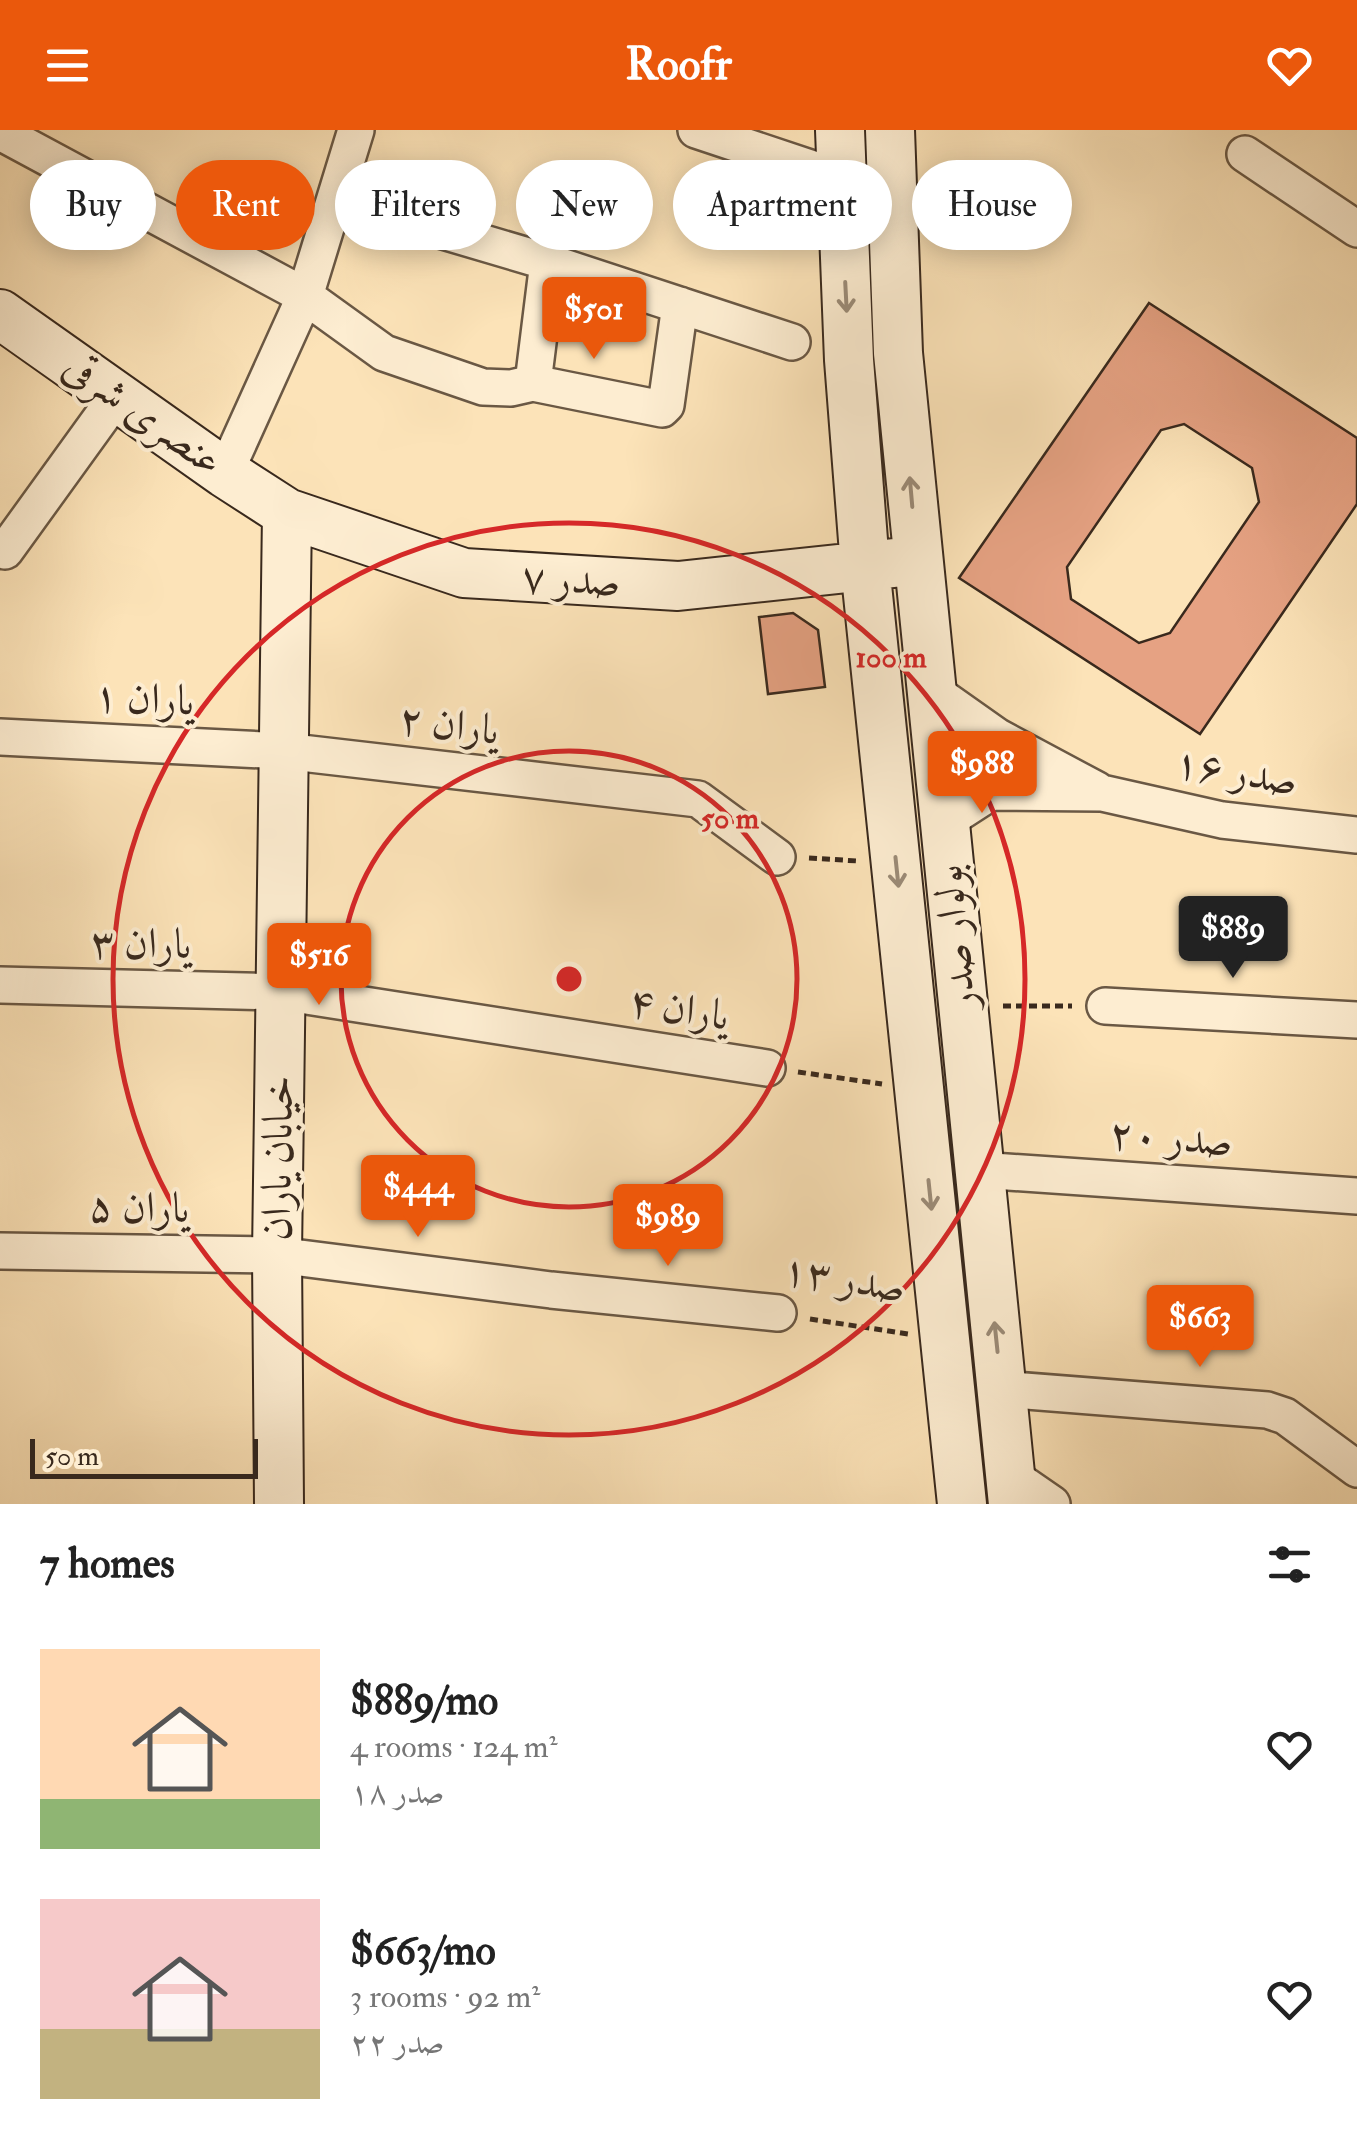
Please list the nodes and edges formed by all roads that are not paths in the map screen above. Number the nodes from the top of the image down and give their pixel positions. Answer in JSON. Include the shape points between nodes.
{"nodes":[{"id":1,"x":356,"y":130,"type":"edge"},
{"id":2,"x":696,"y":130,"type":"edge"},
{"id":3,"x":840,"y":130,"type":"edge"},
{"id":4,"x":890,"y":130,"type":"edge"},
{"id":5,"x":0,"y":132,"type":"edge"},
{"id":6,"x":1245,"y":154,"type":"dead end"},
{"id":7,"x":347,"y":160,"type":"edge"},
{"id":8,"x":786,"y":160,"type":"edge"},
{"id":9,"x":840,"y":160,"type":"edge"},
{"id":10,"x":335,"y":199,"type":"edge"},
{"id":11,"x":1357,"y":229,"type":"edge"},
{"id":12,"x":496,"y":247,"type":"edge"},
{"id":13,"x":845,"y":250,"type":"edge"},
{"id":14,"x":548,"y":262,"type":"junction"},
{"id":15,"x":305,"y":296,"type":"junction"},
{"id":16,"x":680,"y":305,"type":"junction"},
{"id":17,"x":0,"y":314,"type":"edge"},
{"id":18,"x":792,"y":342,"type":"dead end"},
{"id":19,"x":533,"y":382,"type":"junction"},
{"id":20,"x":117,"y":396,"type":"junction"},
{"id":21,"x":225,"y":473,"type":"junction"},
{"id":22,"x":287,"y":512,"type":"junction"},
{"id":23,"x":0,"y":550,"type":"edge"},
{"id":24,"x":917,"y":560,"type":"junction"},
{"id":25,"x":865,"y":566,"type":"junction"},
{"id":26,"x":930,"y":689,"type":"junction"},
{"id":27,"x":0,"y":737,"type":"edge"},
{"id":28,"x":284,"y":751,"type":"junction"},
{"id":29,"x":1102,"y":793,"type":"junction"},
{"id":30,"x":944,"y":823,"type":"junction"},
{"id":31,"x":1357,"y":835,"type":"edge"},
{"id":32,"x":777,"y":856,"type":"road end"},
{"id":33,"x":0,"y":986,"type":"edge"},
{"id":34,"x":280,"y":992,"type":"junction"},
{"id":35,"x":1105,"y":1006,"type":"road end"},
{"id":36,"x":1357,"y":1020,"type":"edge"},
{"id":37,"x":767,"y":1068,"type":"road end"},
{"id":38,"x":979,"y":1170,"type":"junction"},
{"id":39,"x":1357,"y":1196,"type":"edge"},
{"id":40,"x":0,"y":1250,"type":"edge"},
{"id":41,"x":277,"y":1255,"type":"junction"},
{"id":42,"x":550,"y":1290,"type":"joint"},
{"id":43,"x":778,"y":1314,"type":"road end"},
{"id":44,"x":1001,"y":1389,"type":"junction"},
{"id":45,"x":1354,"y":1464,"type":"edge"},
{"id":46,"x":1011,"y":1489,"type":"edge"},
{"id":47,"x":279,"y":1504,"type":"edge"},
{"id":48,"x":962,"y":1504,"type":"edge"},
{"id":49,"x":1052,"y":1504,"type":"edge"}],
"edges":[{"from":1,"to":7,"type":"street"},
{"from":2,"to":8,"type":"street"},
{"from":3,"to":9,"type":"main road","name":"بولوار صدر"},
{"from":24,"to":4,"type":"main road","name":"بولوار صدر","one_way":true,"via":[[898,353]]},
{"from":5,"to":15,"type":"street"},
{"from":6,"to":11,"type":"street"},
{"from":10,"to":15,"type":"street"},
{"from":12,"to":14,"type":"street"},
{"from":13,"to":25,"type":"main road","name":"بولوار صدر","one_way":true},
{"from":14,"to":16,"type":"street"},
{"from":14,"to":19,"type":"street"},
{"from":15,"to":19,"type":"street","via":[[384,353],[483,387]]},
{"from":15,"to":21,"type":"street"},
{"from":16,"to":18,"type":"street"},
{"from":16,"to":19,"type":"street","via":[[662,409]]},
{"from":17,"to":20,"type":"main road","name":"عنصری شرقی"},
{"from":20,"to":21,"type":"main road","name":"عنصری شرقی"},
{"from":20,"to":23,"type":"street"},
{"from":21,"to":22,"type":"main road","name":"عنصری شرقی"},
{"from":22,"to":25,"type":"main road","name":"صدر ۷","via":[[464,573],[678,586]]},
{"from":22,"to":28,"type":"main road","name":"خیابان یاران"},
{"from":24,"to":25,"type":"main road","name":"صدر ۷"},
{"from":24,"to":26,"type":"main road","name":"بولوار صدر"},
{"from":25,"to":48,"type":"main road","name":"بولوار صدر","one_way":true},
{"from":26,"to":29,"type":"street","name":"صدر ۱۶","via":[[998,737]]},
{"from":26,"to":30,"type":"main road","name":"بولوار صدر"},
{"from":27,"to":28,"type":"street","name":"یاران ۱"},
{"from":28,"to":32,"type":"street","name":"یاران ۲","via":[[698,799]]},
{"from":28,"to":34,"type":"main road","name":"خیابان یاران"},
{"from":29,"to":30,"type":"street","name":"صدر ۱۶","via":[[991,792]]},
{"from":29,"to":31,"type":"street","name":"صدر ۱۶","via":[[1222,820]]},
{"from":30,"to":38,"type":"main road","name":"بولوار صدر"},
{"from":33,"to":34,"type":"street","name":"یاران ۳"},
{"from":34,"to":37,"type":"street","name":"یاران ۴"},
{"from":34,"to":41,"type":"main road","name":"خیابان یاران"},
{"from":35,"to":36,"type":"street"},
{"from":38,"to":39,"type":"street","name":"صدر ۲۰"},
{"from":44,"to":38,"type":"main road","name":"بولوار صدر","one_way":true},
{"from":40,"to":41,"type":"street","name":"یاران ۵"},
{"from":41,"to":42,"type":"street","name":"یاران ۵"},
{"from":41,"to":47,"type":"main road","name":"خیابان یاران"},
{"from":42,"to":43,"type":"street","name":"صدر ۱۳"},
{"from":44,"to":45,"type":"street","via":[[1253,1406],[1285,1416]]},
{"from":44,"to":46,"type":"main road","name":"بولوار صدر"},
{"from":46,"to":49,"type":"street"}]}
